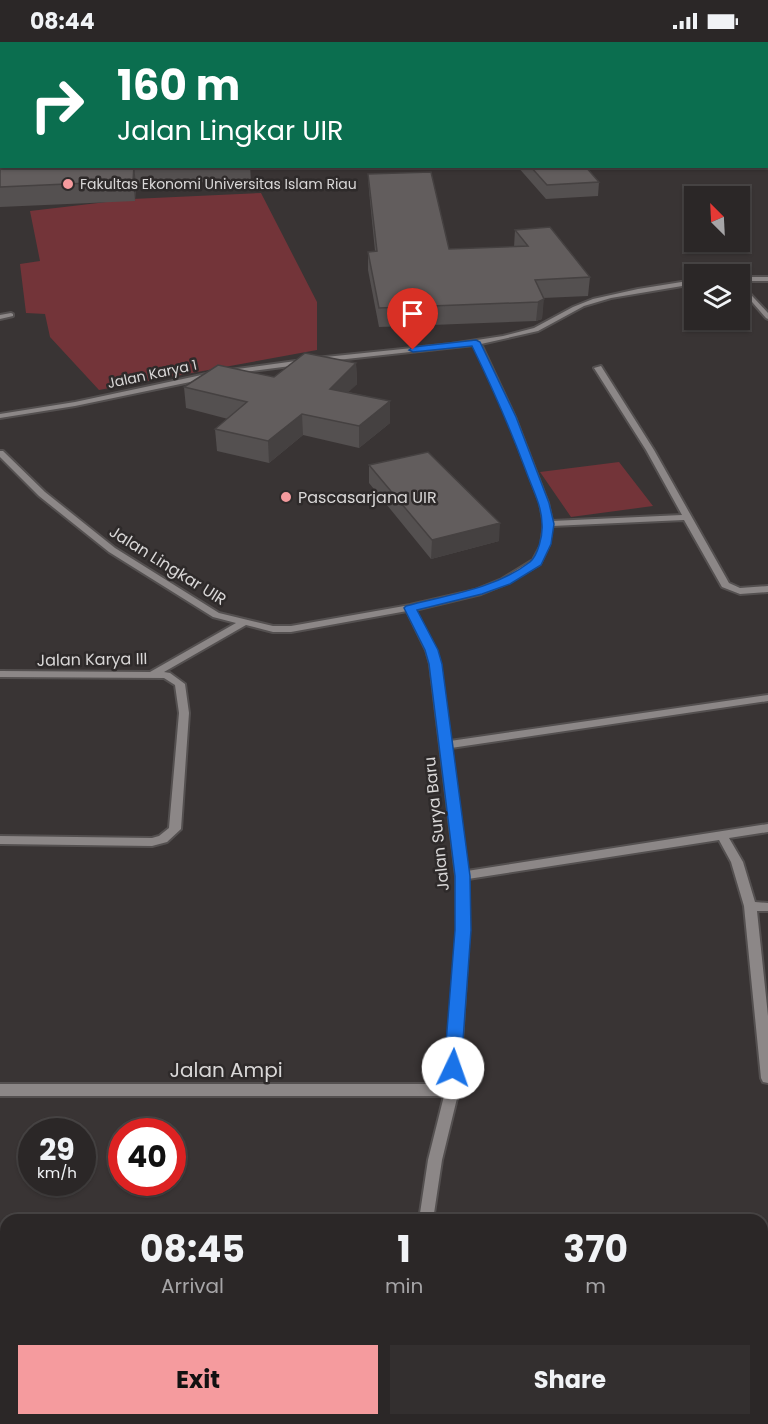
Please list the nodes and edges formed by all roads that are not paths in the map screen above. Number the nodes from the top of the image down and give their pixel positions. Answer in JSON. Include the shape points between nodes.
{"nodes":[{"id":1,"x":750,"y":279,"type":"edge"},
{"id":2,"x":768,"y":279,"type":"edge"},
{"id":3,"x":684,"y":284,"type":"edge"},
{"id":4,"x":750,"y":296,"type":"edge"},
{"id":5,"x":11,"y":315,"type":"dead end"},
{"id":6,"x":0,"y":317,"type":"edge"},
{"id":7,"x":768,"y":317,"type":"edge"},
{"id":8,"x":476,"y":342,"type":"junction"},
{"id":9,"x":598,"y":368,"type":"dead end"},
{"id":10,"x":0,"y":416,"type":"edge"},
{"id":11,"x":0,"y":453,"type":"edge"},
{"id":12,"x":687,"y":517,"type":"junction"},
{"id":13,"x":548,"y":524,"type":"junction"},
{"id":14,"x":768,"y":589,"type":"edge"},
{"id":15,"x":410,"y":608,"type":"junction"},
{"id":16,"x":243,"y":623,"type":"junction"},
{"id":17,"x":0,"y":674,"type":"edge"},
{"id":18,"x":152,"y":675,"type":"junction"},
{"id":19,"x":768,"y":698,"type":"edge"},
{"id":20,"x":445,"y":745,"type":"junction"},
{"id":21,"x":768,"y":828,"type":"edge"},
{"id":22,"x":722,"y":835,"type":"junction"},
{"id":23,"x":0,"y":840,"type":"edge"},
{"id":24,"x":462,"y":876,"type":"junction"},
{"id":25,"x":750,"y":906,"type":"junction"},
{"id":26,"x":768,"y":907,"type":"edge"},
{"id":27,"x":768,"y":1078,"type":"edge"},
{"id":28,"x":0,"y":1090,"type":"edge"},
{"id":29,"x":452,"y":1090,"type":"junction"},
{"id":30,"x":427,"y":1214,"type":"edge"}],
"edges":[{"from":1,"to":2,"type":"street"},
{"from":3,"to":8,"type":"street","name":"Jalan Karya 1","via":[[615,295],[582,305],[531,331]]},
{"from":4,"to":7,"type":"street"},
{"from":5,"to":6,"type":"street"},
{"from":8,"to":10,"type":"street","name":"Jalan Karya 1","via":[[236,371]]},
{"from":8,"to":13,"type":"street","name":"Jalan Lingkar UIR","via":[[511,417],[544,503]]},
{"from":9,"to":12,"type":"street"},
{"from":11,"to":16,"type":"street","name":"Jalan Lingkar UIR","via":[[42,494],[112,550],[216,615]]},
{"from":12,"to":13,"type":"street"},
{"from":12,"to":14,"type":"street","via":[[726,585],[743,592]]},
{"from":13,"to":15,"type":"street","name":"Jalan Lingkar UIR","via":[[537,562],[506,581],[478,592]]},
{"from":15,"to":16,"type":"street","name":"Jalan Lingkar UIR","via":[[291,628]]},
{"from":15,"to":20,"type":"street","name":"Jalan Surya Baru","via":[[432,650]]},
{"from":16,"to":18,"type":"street","name":"Jalan Karya III"},
{"from":17,"to":18,"type":"street","name":"Jalan Karya III"},
{"from":18,"to":23,"type":"street","via":[[166,675],[180,684],[182,704],[172,833],[152,842]]},
{"from":19,"to":20,"type":"street"},
{"from":20,"to":24,"type":"street","name":"Jalan Surya Baru"},
{"from":21,"to":22,"type":"street"},
{"from":22,"to":24,"type":"street"},
{"from":22,"to":25,"type":"street","via":[[737,862]]},
{"from":24,"to":29,"type":"street","name":"Jalan Surya Baru","via":[[463,930]]},
{"from":25,"to":26,"type":"street"},
{"from":25,"to":27,"type":"street"},
{"from":28,"to":29,"type":"street","name":"Jalan Ampi"},
{"from":29,"to":30,"type":"street","name":"Jalan Surya Baru"}]}
